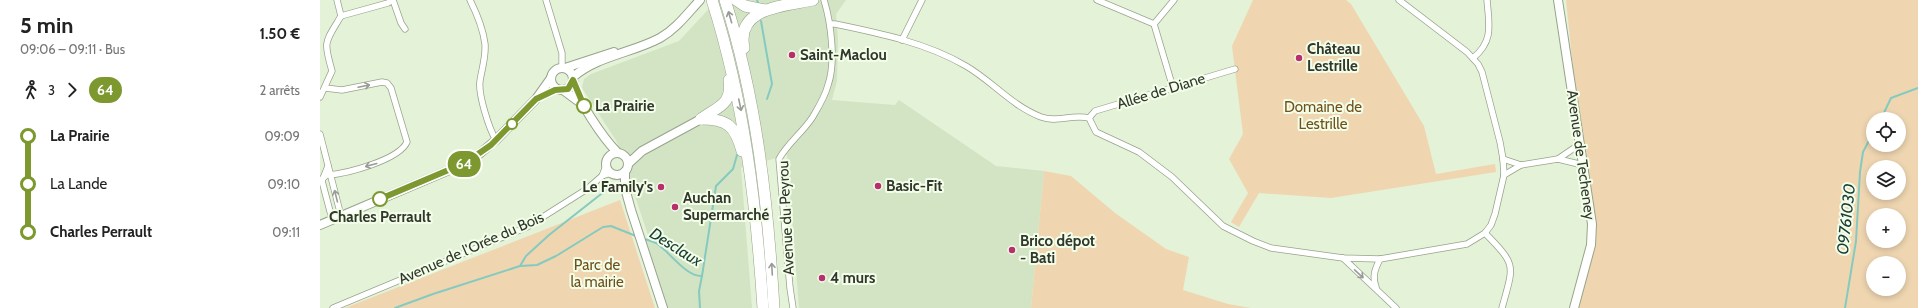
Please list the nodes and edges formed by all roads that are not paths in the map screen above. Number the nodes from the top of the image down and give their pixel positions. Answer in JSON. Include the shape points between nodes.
{"nodes":[{"id":1,"x":337,"y":0,"type":"edge"},
{"id":2,"x":393,"y":0,"type":"edge"},
{"id":3,"x":470,"y":0,"type":"edge"},
{"id":4,"x":546,"y":0,"type":"edge"},
{"id":5,"x":700,"y":0,"type":"edge"},
{"id":6,"x":709,"y":0,"type":"edge"},
{"id":7,"x":712,"y":0,"type":"edge"},
{"id":8,"x":725,"y":0,"type":"edge"},
{"id":9,"x":736,"y":0,"type":"edge"},
{"id":10,"x":813,"y":0,"type":"edge"},
{"id":11,"x":824,"y":0,"type":"edge"},
{"id":12,"x":922,"y":0,"type":"edge"},
{"id":13,"x":1097,"y":0,"type":"edge"},
{"id":14,"x":1174,"y":0,"type":"edge"},
{"id":15,"x":1399,"y":0,"type":"edge"},
{"id":16,"x":1487,"y":0,"type":"edge"},
{"id":17,"x":1558,"y":0,"type":"edge"},
{"id":18,"x":764,"y":10,"type":"junction"},
{"id":19,"x":341,"y":16,"type":"junction"},
{"id":20,"x":830,"y":24,"type":"junction"},
{"id":21,"x":1154,"y":24,"type":"junction"},
{"id":22,"x":405,"y":29,"type":"dead end"},
{"id":23,"x":902,"y":40,"type":"junction"},
{"id":24,"x":636,"y":47,"type":"junction"},
{"id":25,"x":1474,"y":58,"type":"junction"},
{"id":26,"x":563,"y":68,"type":"junction"},
{"id":27,"x":1235,"y":69,"type":"dead end"},
{"id":28,"x":552,"y":78,"type":"junction"},
{"id":29,"x":573,"y":78,"type":"junction"},
{"id":30,"x":325,"y":88,"type":"junction"},
{"id":31,"x":1173,"y":88,"type":"junction"},
{"id":32,"x":561,"y":90,"type":"junction"},
{"id":33,"x":320,"y":97,"type":"edge"},
{"id":34,"x":536,"y":99,"type":"junction"},
{"id":35,"x":583,"y":104,"type":"junction"},
{"id":36,"x":1088,"y":118,"type":"junction"},
{"id":37,"x":701,"y":119,"type":"junction"},
{"id":38,"x":320,"y":134,"type":"edge"},
{"id":39,"x":496,"y":140,"type":"junction"},
{"id":40,"x":606,"y":141,"type":"junction"},
{"id":41,"x":1580,"y":144,"type":"junction"},
{"id":42,"x":642,"y":152,"type":"junction"},
{"id":43,"x":620,"y":153,"type":"junction"},
{"id":44,"x":608,"y":157,"type":"junction"},
{"id":45,"x":1503,"y":159,"type":"junction"},
{"id":46,"x":1558,"y":159,"type":"junction"},
{"id":47,"x":629,"y":163,"type":"junction"},
{"id":48,"x":1521,"y":165,"type":"junction"},
{"id":49,"x":1583,"y":165,"type":"junction"},
{"id":50,"x":328,"y":166,"type":"junction"},
{"id":51,"x":611,"y":171,"type":"junction"},
{"id":52,"x":625,"y":172,"type":"junction"},
{"id":53,"x":762,"y":172,"type":"junction"},
{"id":54,"x":1504,"y":175,"type":"junction"},
{"id":55,"x":331,"y":176,"type":"junction"},
{"id":56,"x":323,"y":178,"type":"junction"},
{"id":57,"x":752,"y":184,"type":"junction"},
{"id":58,"x":625,"y":188,"type":"junction"},
{"id":59,"x":341,"y":216,"type":"junction"},
{"id":60,"x":332,"y":219,"type":"junction"},
{"id":61,"x":320,"y":225,"type":"edge"},
{"id":62,"x":1485,"y":233,"type":"junction"},
{"id":63,"x":1343,"y":258,"type":"junction"},
{"id":64,"x":1380,"y":259,"type":"junction"},
{"id":65,"x":1376,"y":290,"type":"junction"},
{"id":66,"x":333,"y":308,"type":"edge"},
{"id":67,"x":663,"y":308,"type":"edge"},
{"id":68,"x":763,"y":308,"type":"edge"},
{"id":69,"x":774,"y":308,"type":"edge"},
{"id":70,"x":793,"y":308,"type":"edge"},
{"id":71,"x":1396,"y":308,"type":"edge"},
{"id":72,"x":1502,"y":308,"type":"edge"},
{"id":73,"x":1574,"y":308,"type":"edge"}],
"edges":[{"from":1,"to":19,"type":"street"},
{"from":2,"to":19,"type":"street"},
{"from":2,"to":22,"type":"street"},
{"from":3,"to":39,"type":"street","via":[[480,23],[485,45],[480,92]]},
{"from":4,"to":26,"type":"street","via":[[562,53]]},
{"from":5,"to":24,"type":"street","via":[[670,31]]},
{"from":6,"to":37,"type":"highway","via":[[730,92],[723,105]]},
{"from":7,"to":57,"type":"highway","one_way":true,"via":[[734,77]]},
{"from":53,"to":8,"type":"highway","one_way":true,"via":[[747,81]]},
{"from":9,"to":18,"type":"highway","via":[[745,6]]},
{"from":10,"to":18,"type":"highway"},
{"from":11,"to":20,"type":"street","name":"Avenue du Peyrou"},
{"from":12,"to":23,"type":"street"},
{"from":13,"to":21,"type":"street"},
{"from":14,"to":21,"type":"street"},
{"from":15,"to":25,"type":"street"},
{"from":16,"to":25,"type":"street","via":[[1488,40],[1482,51]]},
{"from":17,"to":41,"type":"street","name":"Avenue de Techeney"},
{"from":18,"to":53,"type":"highway","via":[[746,24],[742,37],[760,128],[763,149]]},
{"from":19,"to":30,"type":"street","via":[[326,42],[325,49],[332,71]]},
{"from":20,"to":23,"type":"street"},
{"from":20,"to":70,"type":"street","name":"Avenue du Peyrou","via":[[832,64],[829,84],[811,119],[786,147],[779,159]]},
{"from":21,"to":31,"type":"street"},
{"from":23,"to":36,"type":"street","via":[[945,54],[1015,103],[1040,117],[1054,121],[1079,116]]},
{"from":24,"to":26,"type":"street"},
{"from":24,"to":29,"type":"street","via":[[585,68]]},
{"from":25,"to":45,"type":"street","via":[[1482,72]]},
{"from":26,"to":28,"type":"street","via":[[555,71]]},
{"from":26,"to":29,"type":"street","via":[[569,70]]},
{"from":27,"to":31,"type":"street","name":"Allée de Diane"},
{"from":28,"to":32,"type":"street","via":[[552,84]]},
{"from":28,"to":34,"type":"street"},
{"from":29,"to":32,"type":"street","via":[[570,86]]},
{"from":29,"to":35,"type":"street"},
{"from":30,"to":33,"type":"street"},
{"from":30,"to":55,"type":"street","one_way":true,"via":[[342,90],[387,83],[391,88],[407,142],[404,148],[382,162]]},
{"from":31,"to":36,"type":"street","name":"Allée de Diane","via":[[1095,111]]},
{"from":32,"to":34,"type":"street"},
{"from":32,"to":35,"type":"street"},
{"from":34,"to":39,"type":"street"},
{"from":35,"to":40,"type":"street"},
{"from":36,"to":63,"type":"street","via":[[1096,132],[1139,152],[1172,177],[1209,214],[1235,233],[1271,248]]},
{"from":37,"to":42,"type":"street"},
{"from":37,"to":57,"type":"highway","via":[[722,120],[735,131]]},
{"from":38,"to":50,"type":"street"},
{"from":39,"to":59,"type":"street","via":[[478,155],[454,168]]},
{"from":40,"to":43,"type":"street"},
{"from":40,"to":44,"type":"street"},
{"from":41,"to":46,"type":"street"},
{"from":41,"to":49,"type":"street","name":"Avenue de Techeney"},
{"from":42,"to":43,"type":"street"},
{"from":42,"to":47,"type":"street"},
{"from":43,"to":44,"type":"street"},
{"from":43,"to":47,"type":"street"},
{"from":44,"to":51,"type":"street"},
{"from":45,"to":48,"type":"street"},
{"from":45,"to":54,"type":"street"},
{"from":46,"to":48,"type":"street"},
{"from":46,"to":49,"type":"street"},
{"from":47,"to":52,"type":"street"},
{"from":48,"to":54,"type":"street"},
{"from":49,"to":73,"type":"street","name":"Avenue de Techeney","via":[[1592,224],[1591,245]]},
{"from":50,"to":55,"type":"street"},
{"from":50,"to":56,"type":"street"},
{"from":51,"to":52,"type":"street"},
{"from":51,"to":58,"type":"street"},
{"from":51,"to":66,"type":"street","name":"Avenue de l'Orée du Bois","via":[[527,226]]},
{"from":52,"to":58,"type":"street"},
{"from":69,"to":53,"type":"highway","one_way":true},
{"from":54,"to":62,"type":"street","via":[[1496,214]]},
{"from":55,"to":56,"type":"street"},
{"from":59,"to":55,"type":"street","one_way":true},
{"from":56,"to":60,"type":"street"},
{"from":57,"to":68,"type":"highway"},
{"from":58,"to":67,"type":"street"},
{"from":59,"to":60,"type":"street"},
{"from":60,"to":61,"type":"street"},
{"from":62,"to":64,"type":"street","via":[[1467,244]]},
{"from":62,"to":72,"type":"street","via":[[1504,253],[1511,266]]},
{"from":63,"to":64,"type":"street"},
{"from":63,"to":65,"type":"street","one_way":true},
{"from":64,"to":65,"type":"street","via":[[1374,272]]},
{"from":65,"to":71,"type":"street"}]}
